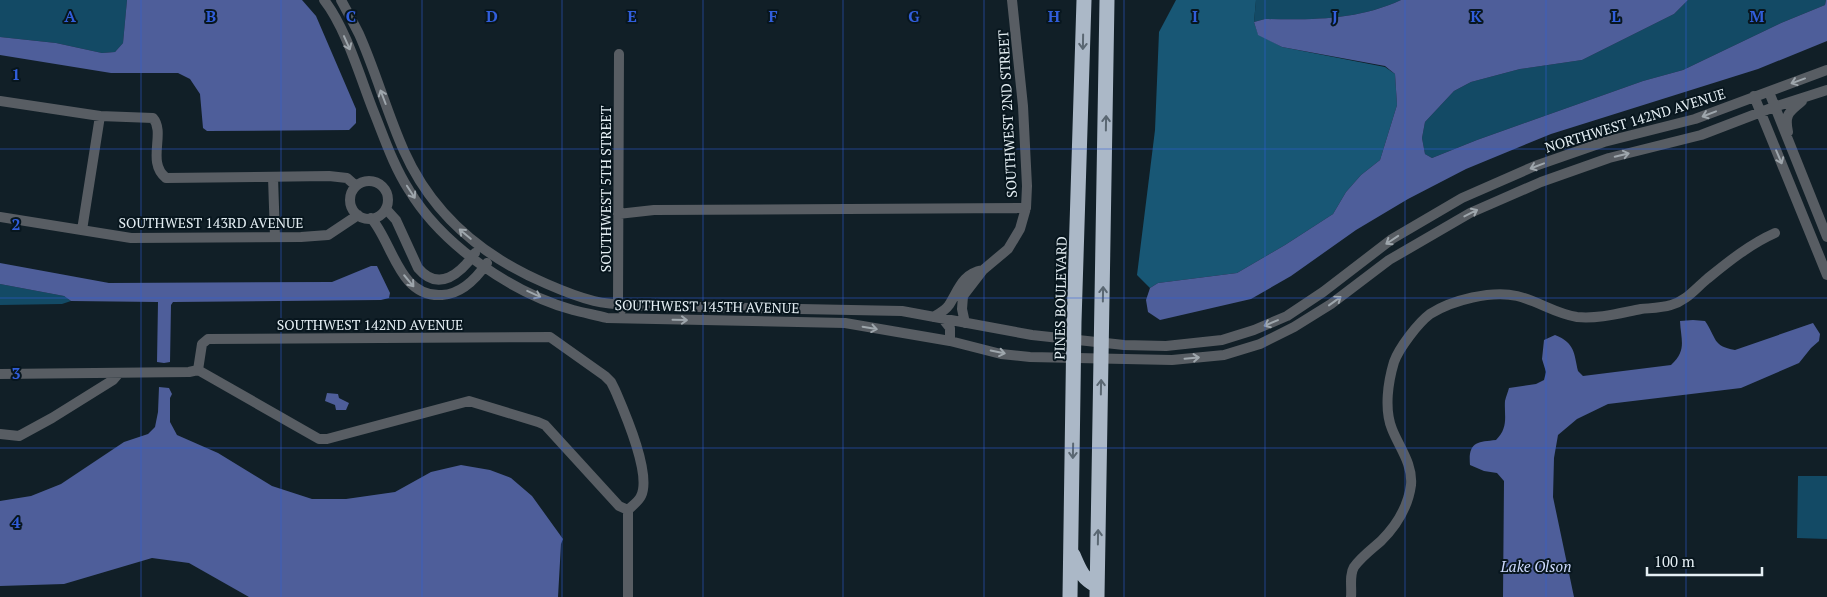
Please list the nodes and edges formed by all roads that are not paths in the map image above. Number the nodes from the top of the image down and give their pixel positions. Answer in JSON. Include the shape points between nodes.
{"nodes":[{"id":1,"x":324,"y":0,"type":"edge"},
{"id":2,"x":341,"y":0,"type":"edge"},
{"id":3,"x":1012,"y":0,"type":"edge"},
{"id":4,"x":1084,"y":0,"type":"edge"},
{"id":5,"x":1107,"y":0,"type":"edge"},
{"id":6,"x":619,"y":54,"type":"dead end"},
{"id":7,"x":1827,"y":70,"type":"edge"},
{"id":8,"x":1827,"y":90,"type":"edge"},
{"id":9,"x":1768,"y":92,"type":"junction"},
{"id":10,"x":1754,"y":96,"type":"junction"},
{"id":11,"x":1806,"y":97,"type":"junction"},
{"id":12,"x":0,"y":101,"type":"edge"},
{"id":13,"x":1774,"y":107,"type":"junction"},
{"id":14,"x":1760,"y":112,"type":"junction"},
{"id":15,"x":100,"y":116,"type":"junction"},
{"id":16,"x":1791,"y":150,"type":"junction"},
{"id":17,"x":273,"y":177,"type":"junction"},
{"id":18,"x":356,"y":186,"type":"junction"},
{"id":19,"x":1026,"y":208,"type":"junction"},
{"id":20,"x":386,"y":209,"type":"junction"},
{"id":21,"x":618,"y":214,"type":"junction"},
{"id":22,"x":358,"y":215,"type":"junction"},
{"id":23,"x":0,"y":217,"type":"edge"},
{"id":24,"x":371,"y":218,"type":"junction"},
{"id":25,"x":82,"y":230,"type":"junction"},
{"id":26,"x":1775,"y":233,"type":"dead end"},
{"id":27,"x":275,"y":237,"type":"junction"},
{"id":28,"x":1827,"y":237,"type":"edge"},
{"id":29,"x":480,"y":246,"type":"junction"},
{"id":30,"x":492,"y":256,"type":"junction"},
{"id":31,"x":472,"y":258,"type":"junction"},
{"id":32,"x":484,"y":267,"type":"junction"},
{"id":33,"x":983,"y":270,"type":"junction"},
{"id":34,"x":1827,"y":275,"type":"edge"},
{"id":35,"x":618,"y":304,"type":"junction"},
{"id":36,"x":937,"y":318,"type":"junction"},
{"id":37,"x":632,"y":320,"type":"junction"},
{"id":38,"x":965,"y":323,"type":"junction"},
{"id":39,"x":1074,"y":340,"type":"junction"},
{"id":40,"x":950,"y":341,"type":"junction"},
{"id":41,"x":1102,"y":343,"type":"junction"},
{"id":42,"x":1074,"y":359,"type":"junction"},
{"id":43,"x":1102,"y":359,"type":"junction"},
{"id":44,"x":198,"y":370,"type":"junction"},
{"id":45,"x":118,"y":373,"type":"junction"},
{"id":46,"x":0,"y":374,"type":"edge"},
{"id":47,"x":0,"y":434,"type":"edge"},
{"id":48,"x":628,"y":510,"type":"junction"},
{"id":49,"x":1071,"y":550,"type":"junction"},
{"id":50,"x":1070,"y":581,"type":"junction"},
{"id":51,"x":1097,"y":592,"type":"edge"},
{"id":52,"x":628,"y":597,"type":"edge"},
{"id":53,"x":1070,"y":597,"type":"edge"},
{"id":54,"x":1081,"y":597,"type":"edge"},
{"id":55,"x":1352,"y":597,"type":"edge"}],
"edges":[{"from":1,"to":31,"type":"street","name":"SOUTHWEST 145TH AVENUE","one_way":true,"via":[[347,42],[391,156],[408,190],[428,217]]},
{"from":29,"to":2,"type":"street","name":"SOUTHWEST 145TH AVENUE","one_way":true,"via":[[460,231],[421,183],[404,151],[359,35]]},
{"from":3,"to":19,"type":"street","name":"SOUTHWEST 2ND STREET","via":[[1023,106]]},
{"from":4,"to":39,"type":"highway","name":"PINES BOULEVARD","one_way":true},
{"from":41,"to":5,"type":"highway","one_way":true},
{"from":6,"to":21,"type":"street","name":"SOUTHWEST 5TH STREET"},
{"from":7,"to":9,"type":"street","name":"NORTHWEST 142ND AVENUE","one_way":true},
{"from":8,"to":11,"type":"street"},
{"from":9,"to":10,"type":"street","name":"NORTHWEST 142ND AVENUE"},
{"from":9,"to":13,"type":"street"},
{"from":10,"to":14,"type":"street"},
{"from":10,"to":41,"type":"street","name":"NORTHWEST 142ND AVENUE","one_way":true,"via":[[1695,119],[1604,142],[1535,166],[1462,198],[1392,239],[1287,316],[1254,330],[1194,344]]},
{"from":11,"to":13,"type":"street"},
{"from":11,"to":16,"type":"street","via":[[1792,108],[1786,118]]},
{"from":12,"to":15,"type":"street"},
{"from":13,"to":14,"type":"street"},
{"from":13,"to":16,"type":"street"},
{"from":14,"to":34,"type":"street","one_way":true},
{"from":43,"to":14,"type":"street","one_way":true,"via":[[1172,360],[1216,356],[1260,344],[1294,328],[1389,260],[1470,213],[1541,182],[1609,158],[1701,135]]},
{"from":15,"to":17,"type":"street","via":[[155,121],[157,164],[159,172],[166,178]]},
{"from":15,"to":25,"type":"street"},
{"from":16,"to":28,"type":"street"},
{"from":17,"to":18,"type":"street","via":[[346,178]]},
{"from":17,"to":27,"type":"street"},
{"from":18,"to":20,"type":"street","via":[[368,182],[383,187],[389,201]]},
{"from":18,"to":22,"type":"street","via":[[349,197],[349,204]]},
{"from":19,"to":21,"type":"street","via":[[654,210]]},
{"from":19,"to":33,"type":"street","name":"SOUTHWEST 2ND STREET","via":[[1020,230],[1008,250]]},
{"from":20,"to":24,"type":"street"},
{"from":20,"to":31,"type":"street","via":[[396,220],[418,268],[431,279],[454,276]]},
{"from":21,"to":35,"type":"street","name":"SOUTHWEST 5TH STREET"},
{"from":22,"to":24,"type":"street"},
{"from":22,"to":27,"type":"street","name":"SOUTHWEST 143RD AVENUE","via":[[328,235]]},
{"from":23,"to":25,"type":"street","name":"SOUTHWEST 143RD AVENUE"},
{"from":24,"to":32,"type":"street","one_way":true,"via":[[380,228],[404,277],[423,292],[433,296],[455,293],[475,279]]},
{"from":25,"to":27,"type":"street","name":"SOUTHWEST 143RD AVENUE","via":[[131,238]]},
{"from":26,"to":55,"type":"street","via":[[1758,240],[1687,298],[1671,305],[1581,317],[1507,294],[1466,299],[1425,318],[1406,340],[1394,363],[1388,398],[1389,419],[1408,460],[1411,484],[1401,516],[1354,568]]},
{"from":29,"to":30,"type":"street","name":"SOUTHWEST 145TH AVENUE"},
{"from":29,"to":31,"type":"street"},
{"from":30,"to":32,"type":"street"},
{"from":30,"to":35,"type":"street","name":"SOUTHWEST 145TH AVENUE","via":[[570,294]]},
{"from":31,"to":32,"type":"street","name":"SOUTHWEST 145TH AVENUE"},
{"from":32,"to":37,"type":"street","name":"SOUTHWEST 145TH AVENUE","one_way":true,"via":[[533,294],[572,310]]},
{"from":33,"to":36,"type":"street","name":"SOUTHWEST 2ND STREET","via":[[969,275],[960,283],[948,306]]},
{"from":33,"to":38,"type":"street","name":"SOUTHWEST 2ND STREET","via":[[963,296]]},
{"from":35,"to":36,"type":"street","name":"SOUTHWEST 145TH AVENUE","via":[[902,311]]},
{"from":35,"to":37,"type":"street"},
{"from":36,"to":38,"type":"street","name":"SOUTHWEST 145TH AVENUE"},
{"from":36,"to":40,"type":"street","via":[[950,328]]},
{"from":37,"to":40,"type":"street","name":"SOUTHWEST 145TH AVENUE","one_way":true,"via":[[845,323]]},
{"from":38,"to":39,"type":"street","name":"SOUTHWEST 145TH AVENUE"},
{"from":39,"to":41,"type":"street","name":"NORTHWEST 142ND AVENUE"},
{"from":39,"to":42,"type":"highway","name":"PINES BOULEVARD"},
{"from":40,"to":42,"type":"street","name":"SOUTHWEST 145TH AVENUE","one_way":true,"via":[[1001,354]]},
{"from":41,"to":43,"type":"highway"},
{"from":42,"to":43,"type":"street"},
{"from":42,"to":49,"type":"highway","name":"PINES BOULEVARD","one_way":true},
{"from":51,"to":43,"type":"highway","one_way":true},
{"from":44,"to":45,"type":"street"},
{"from":44,"to":48,"type":"street","via":[[319,439],[376,427],[469,400],[538,422],[545,425],[619,506]]},
{"from":44,"to":48,"type":"street","name":"SOUTHWEST 142ND AVENUE","via":[[202,344],[208,340],[550,337],[604,376],[616,390],[637,442],[643,482],[642,495]]},
{"from":45,"to":46,"type":"street"},
{"from":45,"to":47,"type":"street","via":[[114,380],[19,436]]},
{"from":48,"to":52,"type":"street"},
{"from":49,"to":50,"type":"highway","name":"PINES BOULEVARD"},
{"from":49,"to":51,"type":"highway","via":[[1082,575]]},
{"from":50,"to":53,"type":"highway","name":"PINES BOULEVARD"},
{"from":50,"to":54,"type":"highway"}]}
